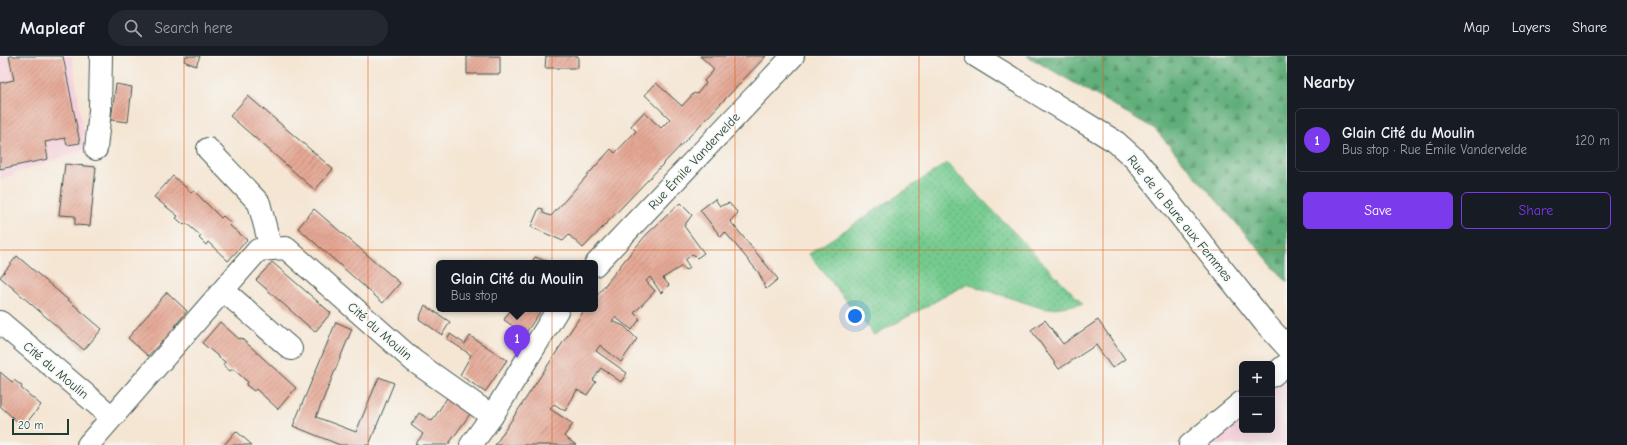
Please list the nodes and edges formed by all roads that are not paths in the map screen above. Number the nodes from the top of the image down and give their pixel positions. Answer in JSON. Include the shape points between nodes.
{"nodes":[{"id":1,"x":101,"y":56,"type":"edge"},
{"id":2,"x":792,"y":56,"type":"edge"},
{"id":3,"x":976,"y":56,"type":"edge"},
{"id":4,"x":96,"y":149,"type":"dead end"},
{"id":5,"x":208,"y":149,"type":"dead end"},
{"id":6,"x":271,"y":249,"type":"junction"},
{"id":7,"x":598,"y":262,"type":"edge"},
{"id":8,"x":223,"y":290,"type":"junction"},
{"id":9,"x":556,"y":312,"type":"edge"},
{"id":10,"x":0,"y":322,"type":"edge"},
{"id":11,"x":1287,"y":347,"type":"edge"},
{"id":12,"x":291,"y":349,"type":"dead end"},
{"id":13,"x":1287,"y":364,"type":"edge"},
{"id":14,"x":1275,"y":374,"type":"edge"},
{"id":15,"x":1239,"y":404,"type":"edge"},
{"id":16,"x":492,"y":416,"type":"junction"},
{"id":17,"x":112,"y":418,"type":"junction"},
{"id":18,"x":88,"y":445,"type":"edge"},
{"id":19,"x":471,"y":445,"type":"edge"},
{"id":20,"x":1190,"y":445,"type":"edge"}],
"edges":[{"from":1,"to":4,"type":"street"},
{"from":2,"to":7,"type":"street","name":"Rue Émile Vandervelde"},
{"from":3,"to":11,"type":"street","name":"Rue de la Bure aux Femmes","via":[[1116,142],[1135,159],[1265,323]]},
{"from":5,"to":6,"type":"street","via":[[259,203]]},
{"from":6,"to":8,"type":"street","name":"Cité du Moulin","via":[[258,250]]},
{"from":6,"to":16,"type":"street","name":"Cité du Moulin","via":[[286,248],[414,360]]},
{"from":8,"to":12,"type":"street"},
{"from":8,"to":17,"type":"street","name":"Cité du Moulin"},
{"from":9,"to":16,"type":"street"},
{"from":10,"to":17,"type":"street","name":"Cité du Moulin"},
{"from":13,"to":14,"type":"street"},
{"from":15,"to":20,"type":"street"},
{"from":16,"to":19,"type":"street"},
{"from":17,"to":18,"type":"street","name":"Cité du Moulin"}]}
